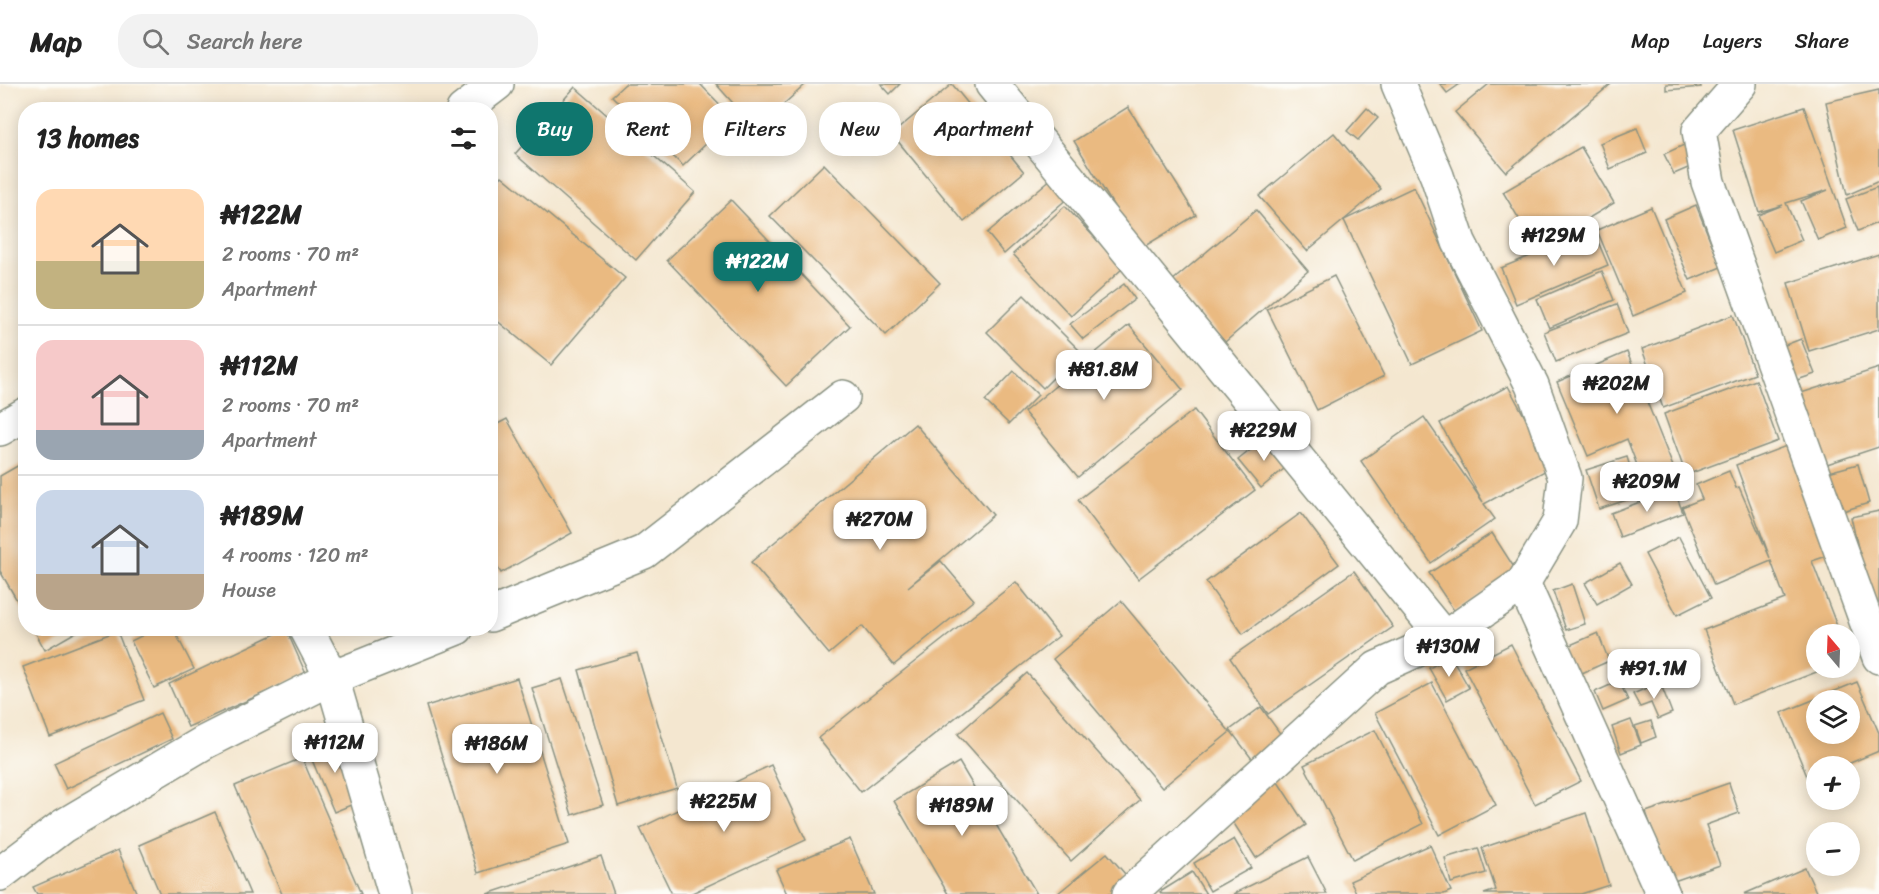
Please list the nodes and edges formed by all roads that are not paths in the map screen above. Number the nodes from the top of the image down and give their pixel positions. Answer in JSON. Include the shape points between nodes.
{"nodes":[{"id":1,"x":498,"y":84,"type":"edge"},
{"id":2,"x":992,"y":84,"type":"edge"},
{"id":3,"x":1398,"y":84,"type":"edge"},
{"id":4,"x":1740,"y":84,"type":"edge"},
{"id":5,"x":474,"y":102,"type":"edge"},
{"id":6,"x":843,"y":397,"type":"dead end"},
{"id":7,"x":18,"y":419,"type":"edge"},
{"id":8,"x":0,"y":429,"type":"edge"},
{"id":9,"x":1523,"y":583,"type":"junction"},
{"id":10,"x":498,"y":612,"type":"edge"},
{"id":11,"x":310,"y":636,"type":"edge"},
{"id":12,"x":437,"y":636,"type":"edge"},
{"id":13,"x":1444,"y":638,"type":"junction"},
{"id":14,"x":1879,"y":657,"type":"edge"},
{"id":15,"x":332,"y":678,"type":"junction"},
{"id":16,"x":0,"y":874,"type":"edge"},
{"id":17,"x":395,"y":894,"type":"edge"},
{"id":18,"x":1129,"y":894,"type":"edge"},
{"id":19,"x":1663,"y":894,"type":"edge"}],
"edges":[{"from":1,"to":5,"type":"street"},
{"from":2,"to":13,"type":"street"},
{"from":3,"to":9,"type":"street","via":[[1437,176],[1459,242],[1532,385],[1564,478],[1560,521]]},
{"from":4,"to":14,"type":"street","via":[[1699,130],[1708,182]]},
{"from":6,"to":10,"type":"street","via":[[644,552]]},
{"from":7,"to":8,"type":"street"},
{"from":9,"to":13,"type":"street"},
{"from":9,"to":19,"type":"street"},
{"from":11,"to":15,"type":"street"},
{"from":12,"to":15,"type":"street"},
{"from":13,"to":18,"type":"street","via":[[1377,668]]},
{"from":15,"to":16,"type":"street","via":[[205,742],[83,814]]},
{"from":15,"to":17,"type":"street"}]}
